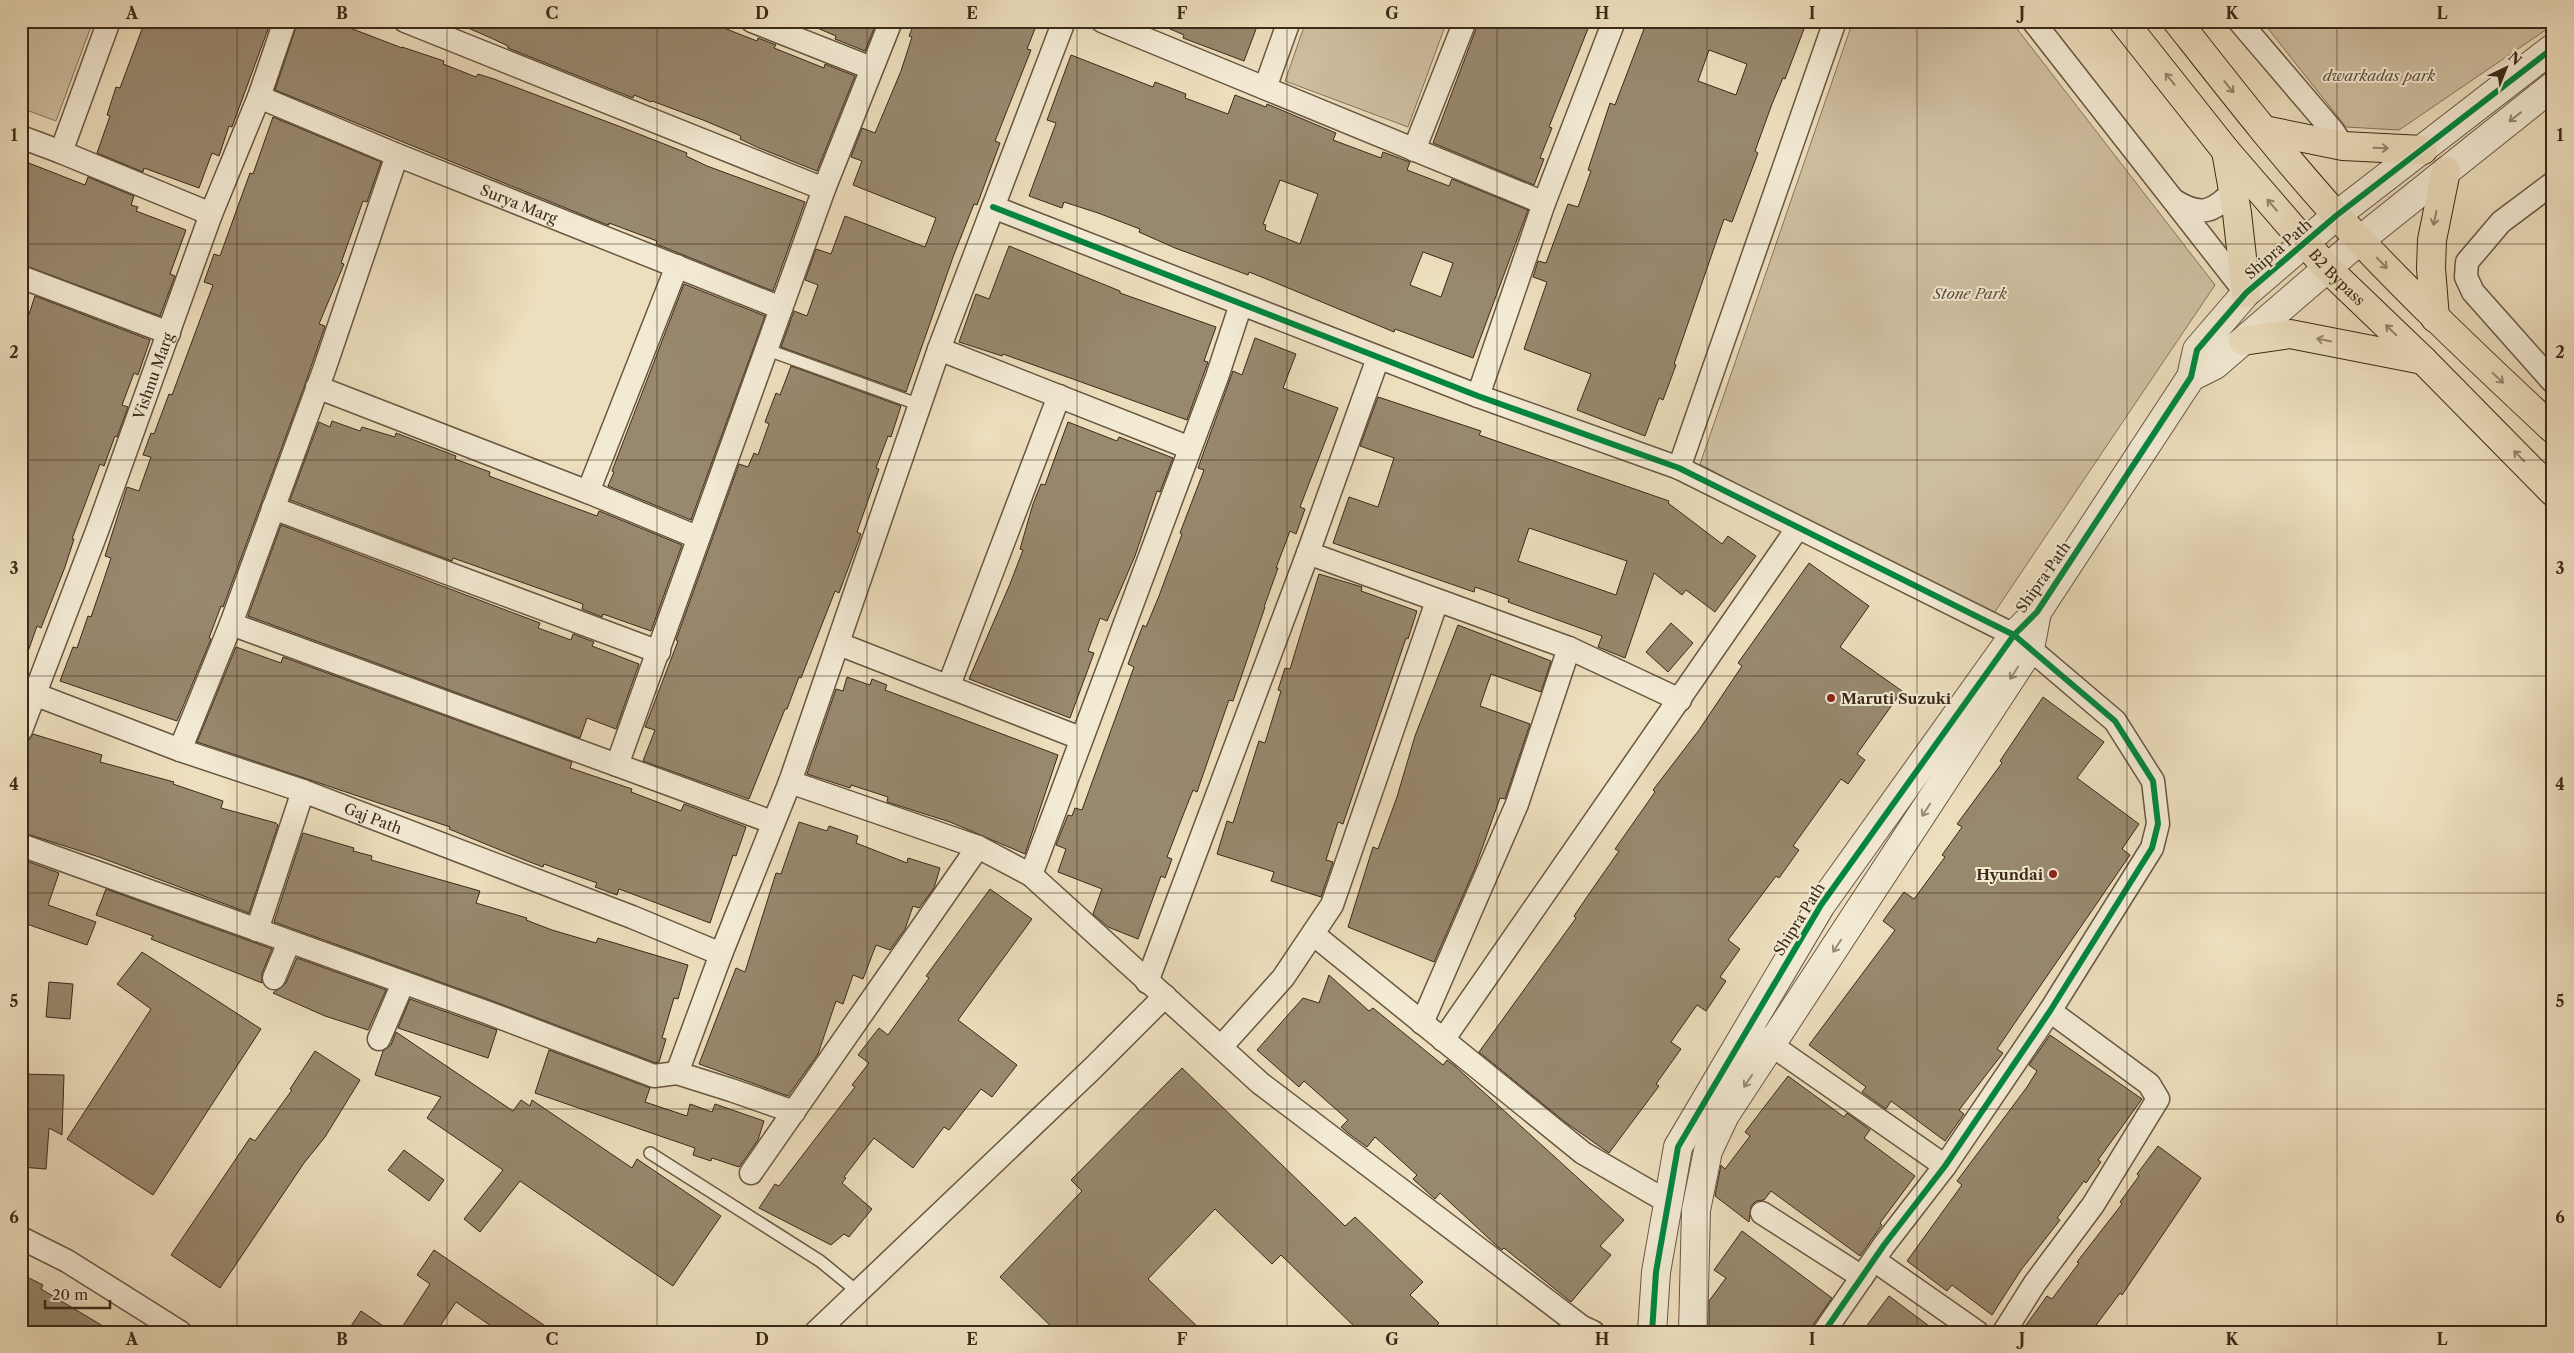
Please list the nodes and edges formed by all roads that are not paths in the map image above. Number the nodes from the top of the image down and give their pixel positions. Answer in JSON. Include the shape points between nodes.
{"nodes":[{"id":1,"x":109,"y":21,"type":"edge"},
{"id":2,"x":285,"y":21,"type":"edge"},
{"id":3,"x":405,"y":21,"type":"edge"},
{"id":4,"x":752,"y":21,"type":"edge"},
{"id":5,"x":890,"y":21,"type":"edge"},
{"id":6,"x":1064,"y":21,"type":"edge"},
{"id":7,"x":1102,"y":21,"type":"edge"},
{"id":8,"x":1289,"y":21,"type":"edge"},
{"id":9,"x":1465,"y":21,"type":"edge"},
{"id":10,"x":1614,"y":21,"type":"edge"},
{"id":11,"x":1835,"y":21,"type":"edge"},
{"id":12,"x":2033,"y":21,"type":"edge"},
{"id":13,"x":2123,"y":21,"type":"edge"},
{"id":14,"x":2177,"y":21,"type":"edge"},
{"id":15,"x":2239,"y":21,"type":"edge"},
{"id":16,"x":447,"y":29,"type":"edge"},
{"id":17,"x":2553,"y":48,"type":"edge"},
{"id":18,"x":871,"y":68,"type":"junction"},
{"id":19,"x":2553,"y":86,"type":"edge"},
{"id":20,"x":1265,"y":88,"type":"junction"},
{"id":21,"x":259,"y":97,"type":"junction"},
{"id":22,"x":2264,"y":130,"type":"junction"},
{"id":23,"x":21,"y":138,"type":"edge"},
{"id":24,"x":2343,"y":146,"type":"junction"},
{"id":25,"x":1414,"y":150,"type":"junction"},
{"id":26,"x":2423,"y":150,"type":"junction"},
{"id":27,"x":2226,"y":151,"type":"junction"},
{"id":28,"x":61,"y":152,"type":"junction"},
{"id":29,"x":397,"y":155,"type":"junction"},
{"id":30,"x":2446,"y":171,"type":"junction"},
{"id":31,"x":824,"y":189,"type":"junction"},
{"id":32,"x":2233,"y":191,"type":"junction"},
{"id":33,"x":2549,"y":194,"type":"edge"},
{"id":34,"x":2173,"y":199,"type":"junction"},
{"id":35,"x":1544,"y":202,"type":"junction"},
{"id":36,"x":992,"y":207,"type":"junction"},
{"id":37,"x":211,"y":214,"type":"junction"},
{"id":38,"x":2337,"y":215,"type":"junction"},
{"id":39,"x":2360,"y":240,"type":"junction"},
{"id":40,"x":2304,"y":242,"type":"junction"},
{"id":41,"x":677,"y":266,"type":"junction"},
{"id":42,"x":2328,"y":269,"type":"junction"},
{"id":43,"x":21,"y":276,"type":"edge"},
{"id":44,"x":2246,"y":292,"type":"junction"},
{"id":45,"x":1241,"y":304,"type":"junction"},
{"id":46,"x":781,"y":308,"type":"junction"},
{"id":47,"x":2435,"y":318,"type":"junction"},
{"id":48,"x":169,"y":333,"type":"junction"},
{"id":49,"x":2243,"y":341,"type":"junction"},
{"id":50,"x":765,"y":349,"type":"junction"},
{"id":51,"x":938,"y":349,"type":"junction"},
{"id":52,"x":1378,"y":358,"type":"junction"},
{"id":53,"x":2423,"y":360,"type":"junction"},
{"id":54,"x":2191,"y":378,"type":"junction"},
{"id":55,"x":2553,"y":382,"type":"edge"},
{"id":56,"x":317,"y":387,"type":"junction"},
{"id":57,"x":1059,"y":396,"type":"junction"},
{"id":58,"x":1478,"y":396,"type":"junction"},
{"id":59,"x":920,"y":405,"type":"junction"},
{"id":60,"x":2553,"y":429,"type":"edge"},
{"id":61,"x":1190,"y":448,"type":"junction"},
{"id":62,"x":1679,"y":468,"type":"junction"},
{"id":63,"x":588,"y":492,"type":"junction"},
{"id":64,"x":2553,"y":492,"type":"edge"},
{"id":65,"x":273,"y":508,"type":"junction"},
{"id":66,"x":1797,"y":529,"type":"junction"},
{"id":67,"x":697,"y":537,"type":"junction"},
{"id":68,"x":1308,"y":553,"type":"junction"},
{"id":69,"x":1437,"y":601,"type":"junction"},
{"id":70,"x":231,"y":624,"type":"junction"},
{"id":71,"x":2022,"y":642,"type":"junction"},
{"id":72,"x":839,"y":644,"type":"junction"},
{"id":73,"x":1569,"y":648,"type":"junction"},
{"id":74,"x":659,"y":652,"type":"junction"},
{"id":75,"x":949,"y":685,"type":"junction"},
{"id":76,"x":28,"y":692,"type":"edge"},
{"id":77,"x":1680,"y":700,"type":"junction"},
{"id":78,"x":21,"y":730,"type":"edge"},
{"id":79,"x":1080,"y":738,"type":"junction"},
{"id":80,"x":180,"y":750,"type":"junction"},
{"id":81,"x":617,"y":765,"type":"junction"},
{"id":82,"x":790,"y":782,"type":"junction"},
{"id":83,"x":303,"y":791,"type":"junction"},
{"id":84,"x":772,"y":822,"type":"junction"},
{"id":85,"x":21,"y":845,"type":"edge"},
{"id":86,"x":978,"y":847,"type":"junction"},
{"id":87,"x":1031,"y":875,"type":"junction"},
{"id":88,"x":257,"y":930,"type":"junction"},
{"id":89,"x":1313,"y":934,"type":"junction"},
{"id":90,"x":289,"y":942,"type":"junction"},
{"id":91,"x":721,"y":954,"type":"junction"},
{"id":92,"x":274,"y":978,"type":"dead end"},
{"id":93,"x":1147,"y":982,"type":"junction"},
{"id":94,"x":403,"y":983,"type":"junction"},
{"id":95,"x":1165,"y":996,"type":"junction"},
{"id":96,"x":2050,"y":1011,"type":"junction"},
{"id":97,"x":1422,"y":1023,"type":"junction"},
{"id":98,"x":1748,"y":1029,"type":"junction"},
{"id":99,"x":379,"y":1039,"type":"dead end"},
{"id":100,"x":1443,"y":1040,"type":"junction"},
{"id":101,"x":1772,"y":1045,"type":"junction"},
{"id":102,"x":1221,"y":1047,"type":"junction"},
{"id":103,"x":677,"y":1073,"type":"junction"},
{"id":104,"x":794,"y":1112,"type":"junction"},
{"id":105,"x":650,"y":1153,"type":"dead end"},
{"id":106,"x":1945,"y":1166,"type":"junction"},
{"id":107,"x":751,"y":1173,"type":"dead end"},
{"id":108,"x":1668,"y":1202,"type":"junction"},
{"id":109,"x":1762,"y":1213,"type":"dead end"},
{"id":110,"x":21,"y":1238,"type":"edge"},
{"id":111,"x":1868,"y":1268,"type":"junction"},
{"id":112,"x":858,"y":1292,"type":"junction"},
{"id":113,"x":818,"y":1331,"type":"edge"},
{"id":114,"x":2006,"y":1331,"type":"edge"},
{"id":115,"x":180,"y":1332,"type":"edge"},
{"id":116,"x":1593,"y":1332,"type":"edge"},
{"id":117,"x":1652,"y":1332,"type":"edge"},
{"id":118,"x":1693,"y":1332,"type":"edge"},
{"id":119,"x":1824,"y":1332,"type":"edge"},
{"id":120,"x":1977,"y":1332,"type":"edge"}],
"edges":[{"from":1,"to":28,"type":"street"},
{"from":2,"to":21,"type":"street","name":"Vishnu Marg"},
{"from":3,"to":16,"type":"street"},
{"from":4,"to":18,"type":"street"},
{"from":5,"to":18,"type":"street"},
{"from":6,"to":36,"type":"street"},
{"from":7,"to":20,"type":"street"},
{"from":8,"to":20,"type":"street"},
{"from":9,"to":25,"type":"street"},
{"from":10,"to":35,"type":"street"},
{"from":11,"to":62,"type":"street"},
{"from":12,"to":34,"type":"street"},
{"from":27,"to":13,"type":"main road","name":"B2 Bypass","one_way":true},
{"from":14,"to":22,"type":"main road","one_way":true},
{"from":15,"to":24,"type":"street"},
{"from":16,"to":31,"type":"street"},
{"from":17,"to":26,"type":"street","name":"Shipra Path"},
{"from":18,"to":31,"type":"street"},
{"from":19,"to":30,"type":"street","name":"Shipra Path","one_way":true},
{"from":20,"to":25,"type":"street"},
{"from":21,"to":29,"type":"street","name":"Surya Marg"},
{"from":21,"to":37,"type":"street","name":"Vishnu Marg"},
{"from":22,"to":24,"type":"main road"},
{"from":22,"to":38,"type":"main road"},
{"from":23,"to":28,"type":"street"},
{"from":24,"to":26,"type":"main road","one_way":true},
{"from":25,"to":35,"type":"street"},
{"from":26,"to":38,"type":"street","name":"Shipra Path"},
{"from":27,"to":32,"type":"main road"},
{"from":40,"to":27,"type":"main road","name":"B2 Bypass","one_way":true},
{"from":28,"to":37,"type":"street"},
{"from":29,"to":41,"type":"street","name":"Surya Marg"},
{"from":29,"to":56,"type":"street"},
{"from":30,"to":39,"type":"street","name":"Shipra Path"},
{"from":30,"to":47,"type":"main road","one_way":true,"via":[[2432,240]]},
{"from":31,"to":46,"type":"street"},
{"from":32,"to":34,"type":"street","via":[[2213,209],[2201,211]]},
{"from":32,"to":44,"type":"main road"},
{"from":33,"to":55,"type":"street","via":[[2501,222],[2467,262],[2466,277],[2473,292]]},
{"from":34,"to":44,"type":"street"},
{"from":35,"to":58,"type":"street"},
{"from":36,"to":45,"type":"street"},
{"from":36,"to":51,"type":"street"},
{"from":37,"to":48,"type":"street","name":"Vishnu Marg"},
{"from":38,"to":39,"type":"main road"},
{"from":38,"to":40,"type":"street","name":"Shipra Path"},
{"from":39,"to":42,"type":"street","name":"Shipra Path"},
{"from":39,"to":47,"type":"main road","one_way":true},
{"from":40,"to":42,"type":"main road","name":"B2 Bypass"},
{"from":40,"to":44,"type":"street","name":"Shipra Path"},
{"from":41,"to":46,"type":"street","name":"Surya Marg"},
{"from":41,"to":63,"type":"street"},
{"from":42,"to":49,"type":"street","name":"Shipra Path"},
{"from":53,"to":42,"type":"main road","name":"B2 Bypass","one_way":true},
{"from":43,"to":48,"type":"street"},
{"from":44,"to":54,"type":"street","name":"Shipra Path","via":[[2197,350]]},
{"from":45,"to":52,"type":"street"},
{"from":45,"to":61,"type":"street"},
{"from":46,"to":50,"type":"street"},
{"from":47,"to":60,"type":"main road","one_way":true},
{"from":48,"to":76,"type":"street","name":"Vishnu Marg"},
{"from":53,"to":49,"type":"main road","one_way":true,"via":[[2290,334]]},
{"from":49,"to":54,"type":"street","name":"Shipra Path","via":[[2215,365]]},
{"from":50,"to":59,"type":"lane"},
{"from":50,"to":67,"type":"street"},
{"from":51,"to":57,"type":"street"},
{"from":51,"to":59,"type":"street"},
{"from":52,"to":58,"type":"street"},
{"from":52,"to":68,"type":"street"},
{"from":64,"to":53,"type":"main road","name":"B2 Bypass","one_way":true},
{"from":54,"to":71,"type":"street","name":"Shipra Path","via":[[2038,612]]},
{"from":56,"to":63,"type":"street"},
{"from":56,"to":65,"type":"street"},
{"from":57,"to":61,"type":"street"},
{"from":57,"to":75,"type":"street"},
{"from":58,"to":62,"type":"street"},
{"from":59,"to":72,"type":"street"},
{"from":61,"to":79,"type":"street"},
{"from":62,"to":66,"type":"street"},
{"from":63,"to":67,"type":"street"},
{"from":65,"to":70,"type":"street"},
{"from":65,"to":74,"type":"street"},
{"from":66,"to":71,"type":"street"},
{"from":66,"to":77,"type":"street"},
{"from":67,"to":74,"type":"street"},
{"from":68,"to":69,"type":"street"},
{"from":68,"to":93,"type":"street"},
{"from":69,"to":73,"type":"street"},
{"from":69,"to":89,"type":"street","via":[[1332,905]]},
{"from":70,"to":80,"type":"street"},
{"from":70,"to":81,"type":"street"},
{"from":71,"to":96,"type":"street","via":[[2115,720],[2153,781],[2158,824],[2152,848]]},
{"from":71,"to":98,"type":"street","name":"Shipra Path","via":[[1821,905]]},
{"from":71,"to":101,"type":"street","one_way":true},
{"from":72,"to":75,"type":"street"},
{"from":72,"to":82,"type":"street"},
{"from":73,"to":77,"type":"street"},
{"from":73,"to":97,"type":"street","via":[[1517,804]]},
{"from":74,"to":81,"type":"street"},
{"from":75,"to":79,"type":"street"},
{"from":76,"to":78,"type":"street","name":"Vishnu Marg"},
{"from":76,"to":80,"type":"street","name":"Gaj Path"},
{"from":77,"to":100,"type":"street"},
{"from":79,"to":87,"type":"street"},
{"from":80,"to":83,"type":"street","name":"Gaj Path"},
{"from":81,"to":84,"type":"street"},
{"from":82,"to":84,"type":"street"},
{"from":82,"to":86,"type":"street"},
{"from":83,"to":88,"type":"street"},
{"from":83,"to":91,"type":"street","name":"Gaj Path"},
{"from":84,"to":91,"type":"street"},
{"from":85,"to":88,"type":"street"},
{"from":86,"to":87,"type":"street"},
{"from":86,"to":104,"type":"street"},
{"from":87,"to":93,"type":"street"},
{"from":88,"to":90,"type":"street"},
{"from":89,"to":97,"type":"street"},
{"from":89,"to":102,"type":"street","via":[[1283,978]]},
{"from":90,"to":92,"type":"street"},
{"from":90,"to":94,"type":"street"},
{"from":91,"to":103,"type":"street"},
{"from":93,"to":95,"type":"street"},
{"from":94,"to":99,"type":"street"},
{"from":94,"to":103,"type":"street","via":[[654,1076]]},
{"from":95,"to":102,"type":"street"},
{"from":95,"to":112,"type":"street"},
{"from":96,"to":106,"type":"street"},
{"from":96,"to":114,"type":"street","via":[[2149,1084],[2158,1099],[2093,1204],[2035,1284]]},
{"from":97,"to":100,"type":"street"},
{"from":98,"to":101,"type":"street"},
{"from":98,"to":108,"type":"street","name":"Shipra Path","via":[[1678,1147]]},
{"from":100,"to":108,"type":"street","via":[[1584,1153]]},
{"from":101,"to":106,"type":"street"},
{"from":101,"to":118,"type":"street","one_way":true,"via":[[1725,1115],[1708,1151],[1696,1210]]},
{"from":102,"to":116,"type":"street","via":[[1306,1119],[1582,1327]]},
{"from":103,"to":104,"type":"street"},
{"from":104,"to":107,"type":"street"},
{"from":105,"to":112,"type":"lane","via":[[820,1262]]},
{"from":106,"to":111,"type":"street"},
{"from":108,"to":117,"type":"street","name":"Shipra Path","via":[[1656,1272]]},
{"from":109,"to":111,"type":"street"},
{"from":110,"to":115,"type":"street","via":[[67,1261]]},
{"from":111,"to":119,"type":"street"},
{"from":111,"to":120,"type":"street"},
{"from":112,"to":113,"type":"street"}]}
